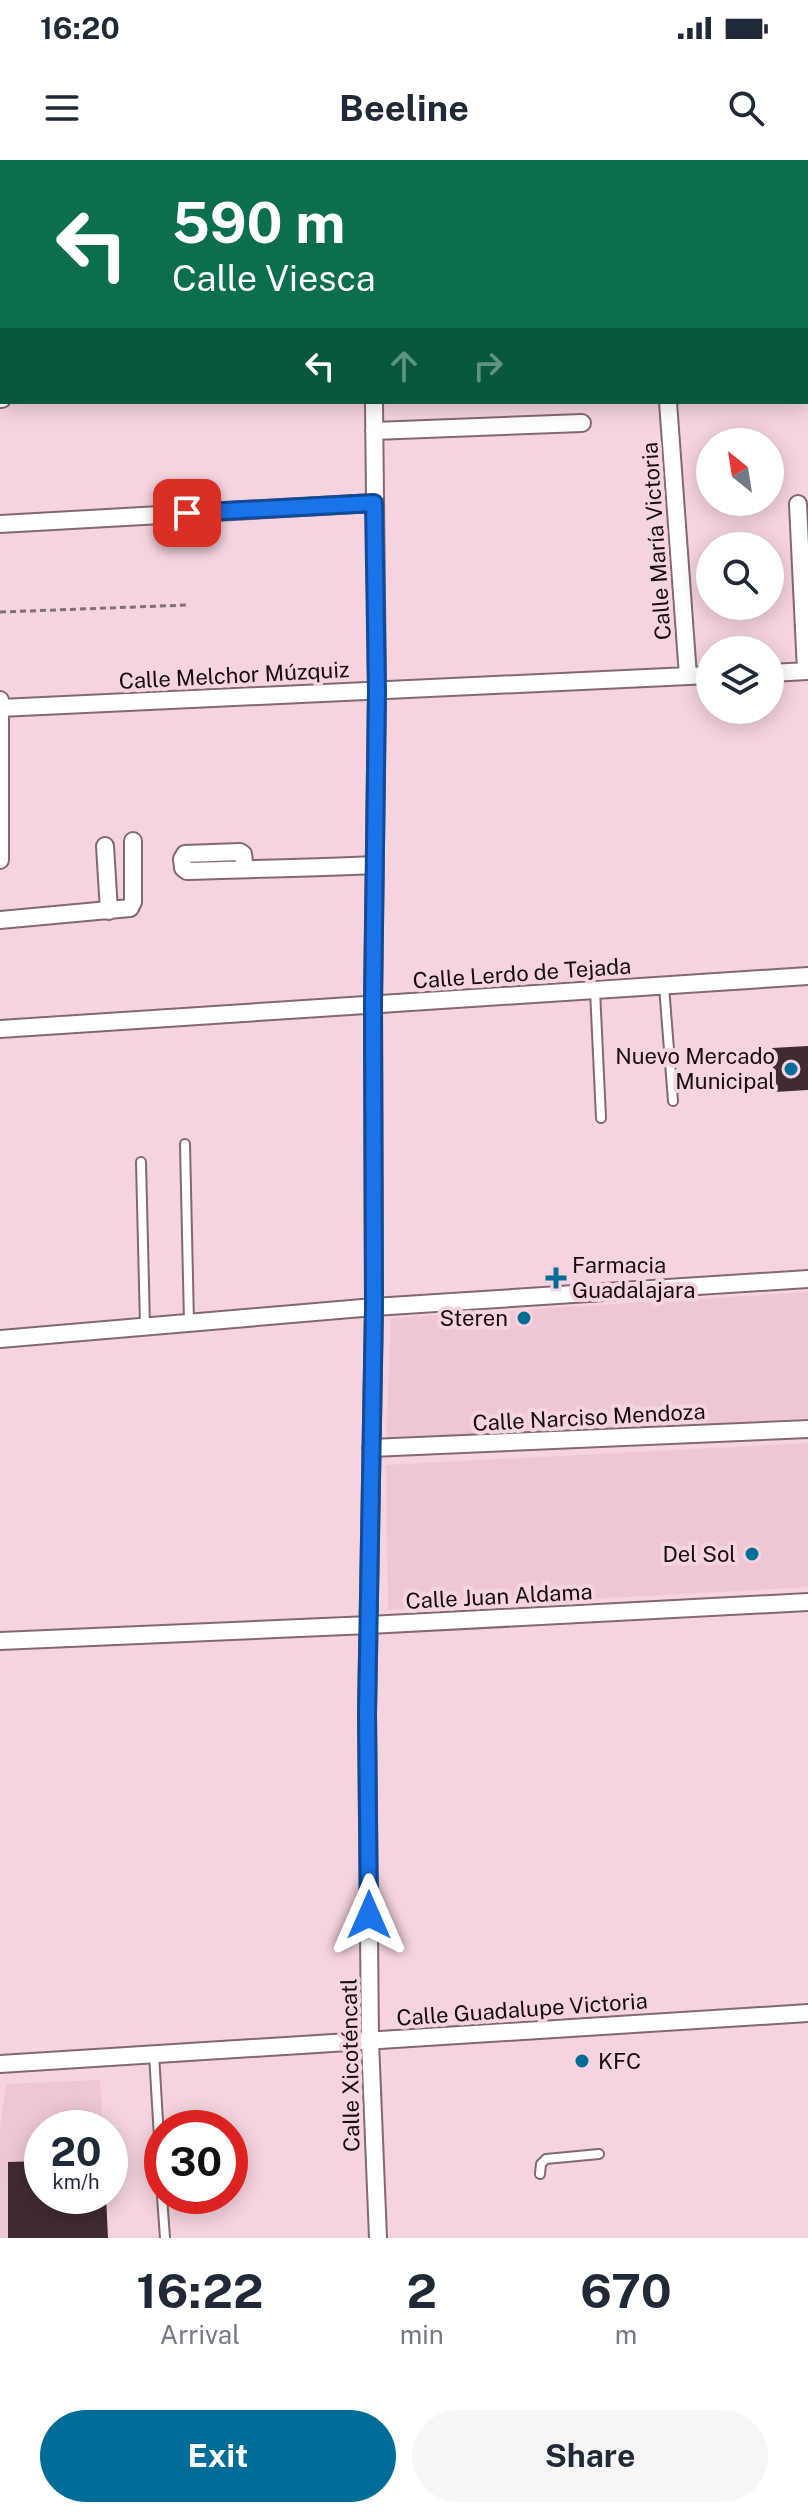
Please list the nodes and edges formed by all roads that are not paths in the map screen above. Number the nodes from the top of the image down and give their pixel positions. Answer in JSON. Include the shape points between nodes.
{"nodes":[{"id":1,"x":374,"y":404,"type":"edge"},
{"id":2,"x":668,"y":404,"type":"edge"},
{"id":3,"x":582,"y":423,"type":"dead end"},
{"id":4,"x":374,"y":431,"type":"junction"},
{"id":5,"x":374,"y":503,"type":"junction"},
{"id":6,"x":798,"y":504,"type":"dead end"},
{"id":7,"x":0,"y":524,"type":"edge"},
{"id":8,"x":807,"y":671,"type":"edge"},
{"id":9,"x":784,"y":672,"type":"edge"},
{"id":10,"x":688,"y":676,"type":"junction"},
{"id":11,"x":696,"y":676,"type":"edge"},
{"id":12,"x":377,"y":691,"type":"junction"},
{"id":13,"x":0,"y":700,"type":"edge"},
{"id":14,"x":0,"y":708,"type":"edge"},
{"id":15,"x":133,"y":841,"type":"dead end"},
{"id":16,"x":105,"y":846,"type":"dead end"},
{"id":17,"x":0,"y":860,"type":"edge"},
{"id":18,"x":375,"y":865,"type":"junction"},
{"id":19,"x":245,"y":869,"type":"dead end"},
{"id":20,"x":109,"y":911,"type":"junction"},
{"id":21,"x":0,"y":920,"type":"edge"},
{"id":22,"x":808,"y":976,"type":"edge"},
{"id":23,"x":664,"y":986,"type":"junction"},
{"id":24,"x":595,"y":990,"type":"junction"},
{"id":25,"x":373,"y":1004,"type":"junction"},
{"id":26,"x":0,"y":1029,"type":"edge"},
{"id":27,"x":673,"y":1101,"type":"dead end"},
{"id":28,"x":601,"y":1118,"type":"dead end"},
{"id":29,"x":185,"y":1144,"type":"dead end"},
{"id":30,"x":141,"y":1162,"type":"dead end"},
{"id":31,"x":808,"y":1279,"type":"edge"},
{"id":32,"x":374,"y":1307,"type":"junction"},
{"id":33,"x":189,"y":1323,"type":"junction"},
{"id":34,"x":145,"y":1327,"type":"junction"},
{"id":35,"x":0,"y":1339,"type":"edge"},
{"id":36,"x":808,"y":1429,"type":"edge"},
{"id":37,"x":371,"y":1448,"type":"junction"},
{"id":38,"x":808,"y":1602,"type":"edge"},
{"id":39,"x":369,"y":1625,"type":"junction"},
{"id":40,"x":0,"y":1641,"type":"edge"},
{"id":41,"x":808,"y":2013,"type":"edge"},
{"id":42,"x":370,"y":2041,"type":"junction"},
{"id":43,"x":154,"y":2054,"type":"junction"},
{"id":44,"x":0,"y":2064,"type":"edge"},
{"id":45,"x":157,"y":2110,"type":"edge"},
{"id":46,"x":599,"y":2154,"type":"dead end"},
{"id":47,"x":540,"y":2174,"type":"dead end"},
{"id":48,"x":163,"y":2214,"type":"edge"},
{"id":49,"x":165,"y":2238,"type":"edge"},
{"id":50,"x":378,"y":2238,"type":"edge"}],
"edges":[{"from":1,"to":4,"type":"street","name":"Calle Xicoténcatl"},
{"from":2,"to":10,"type":"street","name":"Calle María Victoria"},
{"from":3,"to":4,"type":"street"},
{"from":4,"to":5,"type":"street","name":"Calle Xicoténcatl"},
{"from":5,"to":7,"type":"street"},
{"from":5,"to":12,"type":"street","name":"Calle Xicoténcatl"},
{"from":6,"to":8,"type":"street"},
{"from":8,"to":9,"type":"street"},
{"from":10,"to":11,"type":"street","name":"Calle Melchor Múzquiz"},
{"from":10,"to":12,"type":"street","name":"Calle Melchor Múzquiz"},
{"from":12,"to":14,"type":"street","name":"Calle Melchor Múzquiz"},
{"from":12,"to":18,"type":"street","name":"Calle Xicoténcatl"},
{"from":13,"to":14,"type":"street"},
{"from":14,"to":17,"type":"street"},
{"from":15,"to":20,"type":"street","via":[[133,902],[127,909]]},
{"from":16,"to":20,"type":"street"},
{"from":18,"to":19,"type":"street"},
{"from":18,"to":25,"type":"street","name":"Calle Xicoténcatl"},
{"from":20,"to":21,"type":"street"},
{"from":22,"to":23,"type":"street","name":"Calle Lerdo de Tejada"},
{"from":23,"to":24,"type":"street","name":"Calle Lerdo de Tejada"},
{"from":23,"to":27,"type":"lane"},
{"from":24,"to":25,"type":"street","name":"Calle Lerdo de Tejada"},
{"from":24,"to":28,"type":"lane"},
{"from":25,"to":26,"type":"street","name":"Calle Lerdo de Tejada"},
{"from":25,"to":32,"type":"street","name":"Calle Xicoténcatl"},
{"from":29,"to":33,"type":"lane"},
{"from":30,"to":34,"type":"lane"},
{"from":31,"to":32,"type":"street"},
{"from":32,"to":33,"type":"street"},
{"from":32,"to":37,"type":"street","name":"Calle Xicoténcatl"},
{"from":33,"to":34,"type":"street"},
{"from":34,"to":35,"type":"street"},
{"from":36,"to":37,"type":"street","name":"Calle Narciso Mendoza"},
{"from":37,"to":39,"type":"street","name":"Calle Xicoténcatl"},
{"from":38,"to":39,"type":"street","name":"Calle Juan Aldama"},
{"from":39,"to":40,"type":"street","name":"Calle Juan Aldama"},
{"from":39,"to":42,"type":"street","name":"Calle Xicoténcatl"},
{"from":41,"to":42,"type":"street","name":"Calle Guadalupe Victoria"},
{"from":42,"to":43,"type":"street","name":"Calle Guadalupe Victoria"},
{"from":42,"to":50,"type":"street","name":"Calle Xicoténcatl"},
{"from":43,"to":44,"type":"street","name":"Calle Guadalupe Victoria"},
{"from":43,"to":45,"type":"lane"},
{"from":46,"to":47,"type":"lane","via":[[546,2159]]},
{"from":48,"to":49,"type":"lane"}]}
